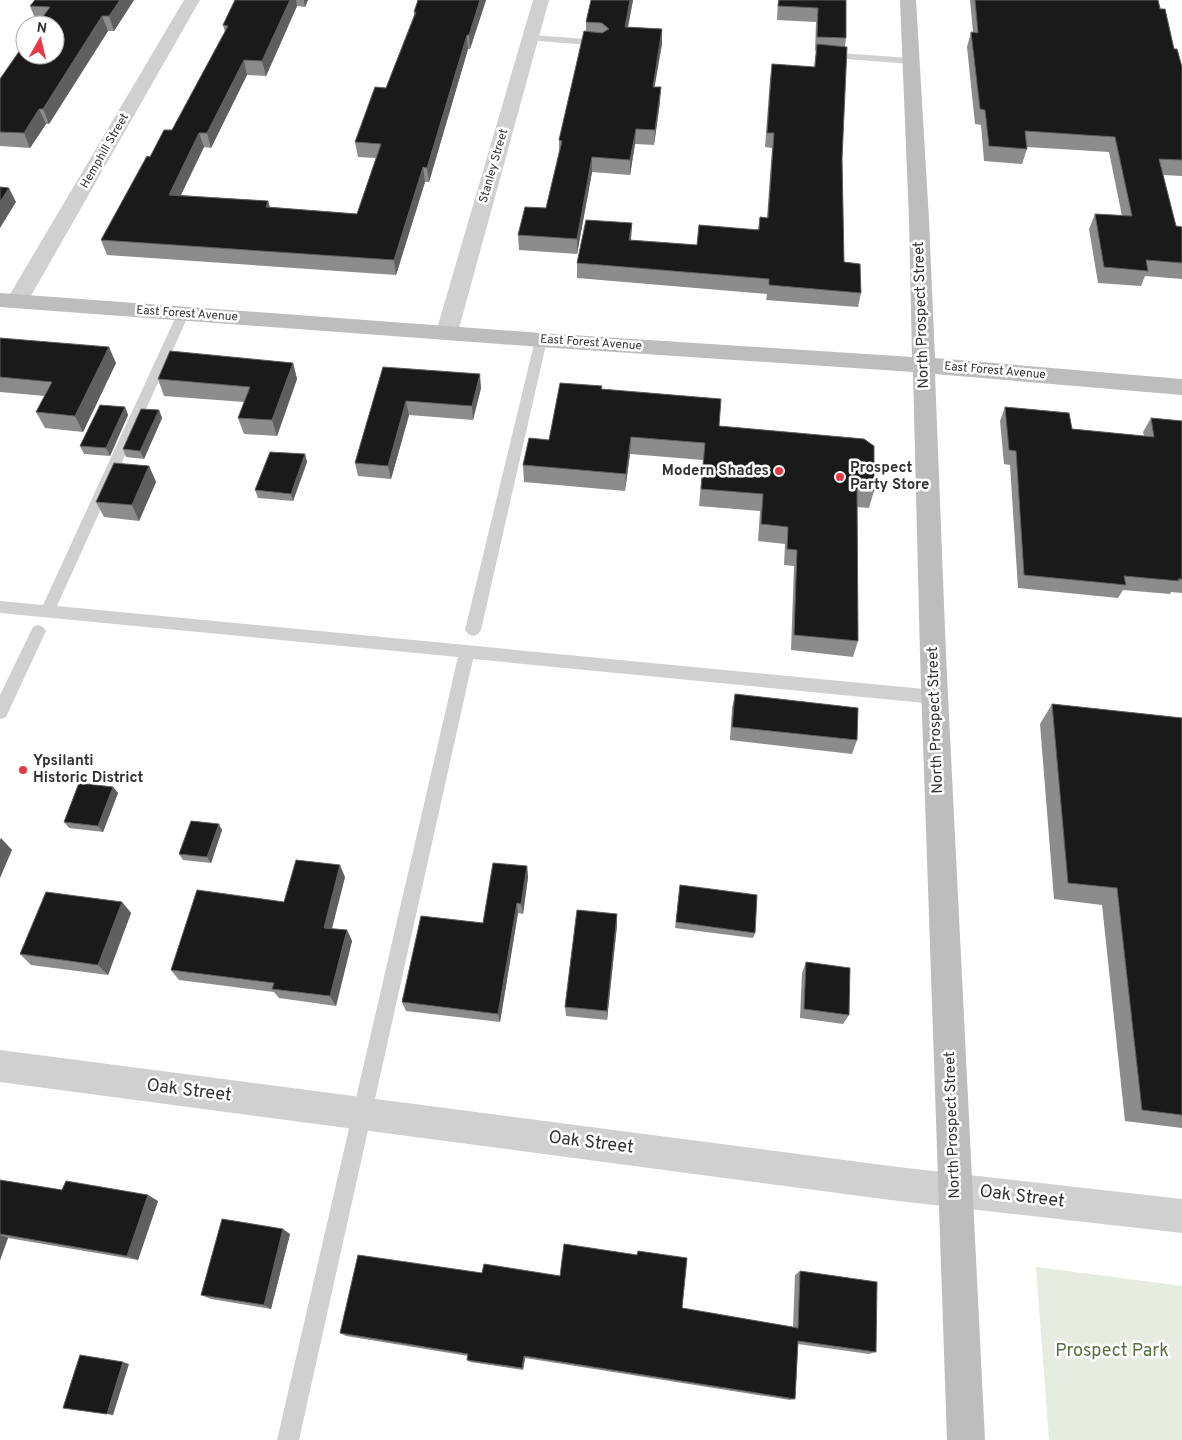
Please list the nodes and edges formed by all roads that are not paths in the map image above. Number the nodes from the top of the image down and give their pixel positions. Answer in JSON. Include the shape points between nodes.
{"nodes":[{"id":1,"x":192,"y":0,"type":"edge"},
{"id":2,"x":541,"y":0,"type":"edge"},
{"id":3,"x":908,"y":0,"type":"edge"},
{"id":4,"x":530,"y":38,"type":"junction"},
{"id":5,"x":602,"y":42,"type":"edge"},
{"id":6,"x":817,"y":55,"type":"edge"},
{"id":7,"x":910,"y":61,"type":"junction"},
{"id":8,"x":8,"y":301,"type":"edge"},
{"id":9,"x":183,"y":314,"type":"junction"},
{"id":10,"x":447,"y":332,"type":"junction"},
{"id":11,"x":541,"y":340,"type":"junction"},
{"id":12,"x":923,"y":365,"type":"junction"},
{"id":13,"x":1182,"y":387,"type":"edge"},
{"id":14,"x":0,"y":607,"type":"edge"},
{"id":15,"x":47,"y":612,"type":"junction"},
{"id":16,"x":472,"y":630,"type":"dead end"},
{"id":17,"x":38,"y":631,"type":"dead end"},
{"id":18,"x":467,"y":653,"type":"junction"},
{"id":19,"x":935,"y":697,"type":"junction"},
{"id":20,"x":0,"y":712,"type":"edge"},
{"id":21,"x":0,"y":1066,"type":"edge"},
{"id":22,"x":362,"y":1114,"type":"junction"},
{"id":23,"x":956,"y":1189,"type":"junction"},
{"id":24,"x":1182,"y":1216,"type":"edge"},
{"id":25,"x":288,"y":1440,"type":"edge"},
{"id":26,"x":966,"y":1440,"type":"edge"}],
"edges":[{"from":1,"to":8,"type":"street","name":"Hemphill Street"},
{"from":2,"to":4,"type":"street","name":"Stanley Street"},
{"from":3,"to":7,"type":"main road","name":"North Prospect Street"},
{"from":4,"to":5,"type":"lane"},
{"from":4,"to":10,"type":"street","name":"Stanley Street"},
{"from":6,"to":7,"type":"lane"},
{"from":7,"to":12,"type":"main road","name":"North Prospect Street"},
{"from":8,"to":9,"type":"main road","name":"East Forest Avenue"},
{"from":9,"to":10,"type":"main road","name":"East Forest Avenue"},
{"from":9,"to":15,"type":"lane"},
{"from":10,"to":11,"type":"main road","name":"East Forest Avenue"},
{"from":11,"to":12,"type":"main road","name":"East Forest Avenue"},
{"from":11,"to":16,"type":"lane"},
{"from":12,"to":13,"type":"main road","name":"East Forest Avenue"},
{"from":12,"to":19,"type":"main road","name":"North Prospect Street"},
{"from":14,"to":15,"type":"lane"},
{"from":15,"to":18,"type":"lane"},
{"from":17,"to":20,"type":"lane"},
{"from":18,"to":19,"type":"lane"},
{"from":18,"to":22,"type":"lane"},
{"from":19,"to":23,"type":"main road","name":"North Prospect Street"},
{"from":21,"to":22,"type":"street","name":"Oak Street"},
{"from":22,"to":23,"type":"street","name":"Oak Street"},
{"from":22,"to":25,"type":"lane"},
{"from":23,"to":24,"type":"street","name":"Oak Street"},
{"from":23,"to":26,"type":"main road","name":"North Prospect Street"}]}
